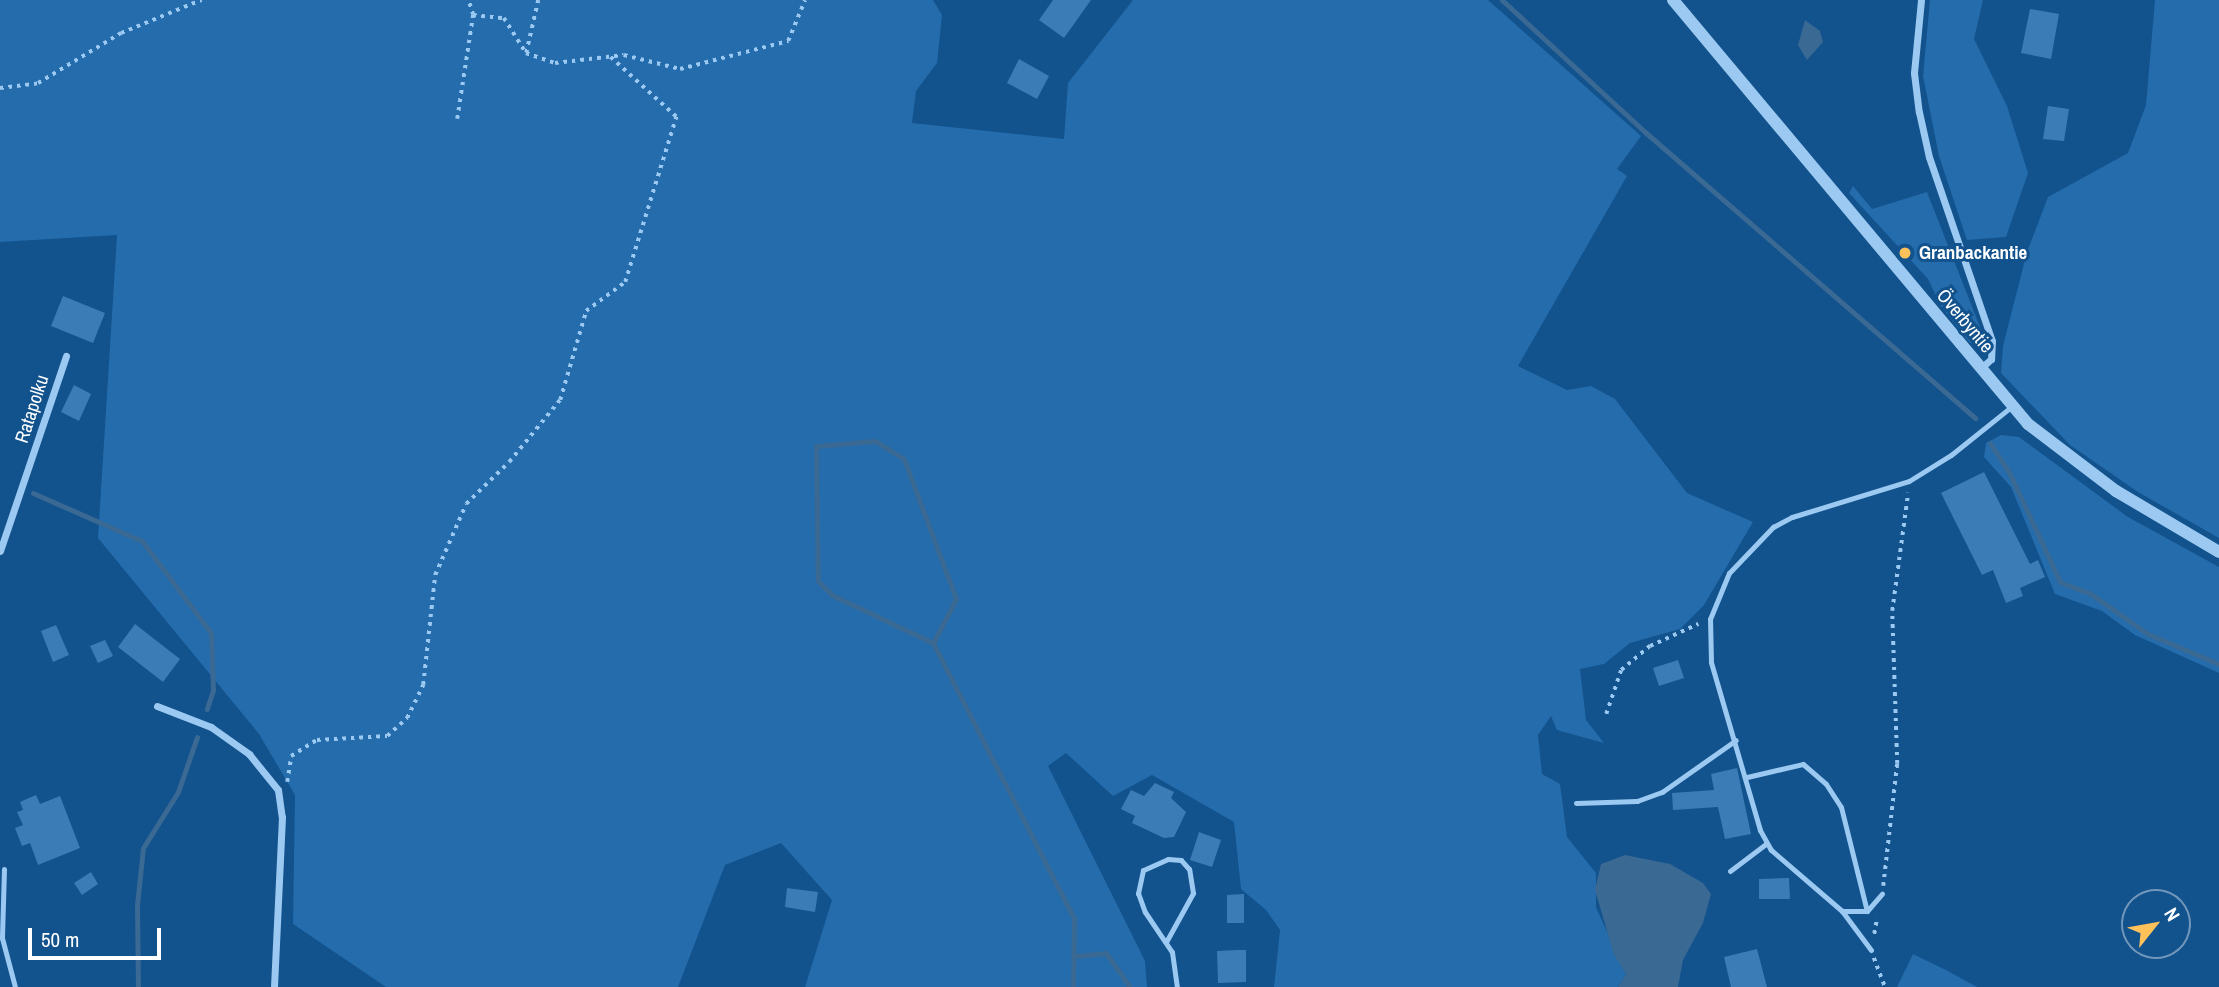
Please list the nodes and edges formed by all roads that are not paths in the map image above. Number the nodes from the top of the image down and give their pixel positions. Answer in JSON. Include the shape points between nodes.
{"nodes":[{"id":1,"x":1674,"y":0,"type":"edge"},
{"id":2,"x":1921,"y":0,"type":"edge"},
{"id":3,"x":66,"y":356,"type":"dead end"},
{"id":4,"x":1980,"y":369,"type":"junction"},
{"id":5,"x":2011,"y":407,"type":"junction"},
{"id":6,"x":0,"y":551,"type":"edge"},
{"id":7,"x":2219,"y":552,"type":"edge"},
{"id":8,"x":157,"y":706,"type":"dead end"},
{"id":9,"x":1736,"y":740,"type":"junction"},
{"id":10,"x":1747,"y":777,"type":"junction"},
{"id":11,"x":1576,"y":803,"type":"dead end"},
{"id":12,"x":1767,"y":843,"type":"junction"},
{"id":13,"x":4,"y":869,"type":"dead end"},
{"id":14,"x":1730,"y":871,"type":"dead end"},
{"id":15,"x":1882,"y":894,"type":"road end"},
{"id":16,"x":1842,"y":911,"type":"junction"},
{"id":17,"x":1867,"y":911,"type":"junction"},
{"id":18,"x":1166,"y":942,"type":"junction"},
{"id":19,"x":1871,"y":950,"type":"road end"},
{"id":20,"x":15,"y":987,"type":"edge"},
{"id":21,"x":274,"y":987,"type":"edge"},
{"id":22,"x":1177,"y":987,"type":"edge"}],
"edges":[{"from":1,"to":4,"type":"street","name":"Överbyntie"},
{"from":2,"to":4,"type":"street","via":[[1914,73],[1919,112],[1936,177],[1992,341],[1991,359]]},
{"from":3,"to":6,"type":"street","name":"Ratapolku"},
{"from":4,"to":5,"type":"street","name":"Överbyntie"},
{"from":5,"to":7,"type":"street","name":"Överbyntie","via":[[2077,464]]},
{"from":5,"to":9,"type":"lane","via":[[1951,455],[1909,481],[1773,527],[1729,573],[1710,619],[1711,662]]},
{"from":8,"to":21,"type":"street","via":[[211,727],[249,754],[278,790],[282,817]]},
{"from":9,"to":10,"type":"lane"},
{"from":9,"to":11,"type":"lane","via":[[1662,792],[1637,801]]},
{"from":10,"to":12,"type":"lane","via":[[1759,830]]},
{"from":10,"to":17,"type":"lane","via":[[1802,764],[1826,783],[1841,807]]},
{"from":12,"to":14,"type":"lane"},
{"from":12,"to":16,"type":"lane"},
{"from":13,"to":20,"type":"lane","via":[[2,938]]},
{"from":15,"to":17,"type":"lane"},
{"from":16,"to":17,"type":"lane"},
{"from":16,"to":19,"type":"lane"},
{"from":18,"to":18,"type":"lane","via":[[1144,912],[1138,879],[1155,863],[1181,860],[1189,869],[1193,893]]},
{"from":18,"to":22,"type":"lane","via":[[1177,965]]}]}
